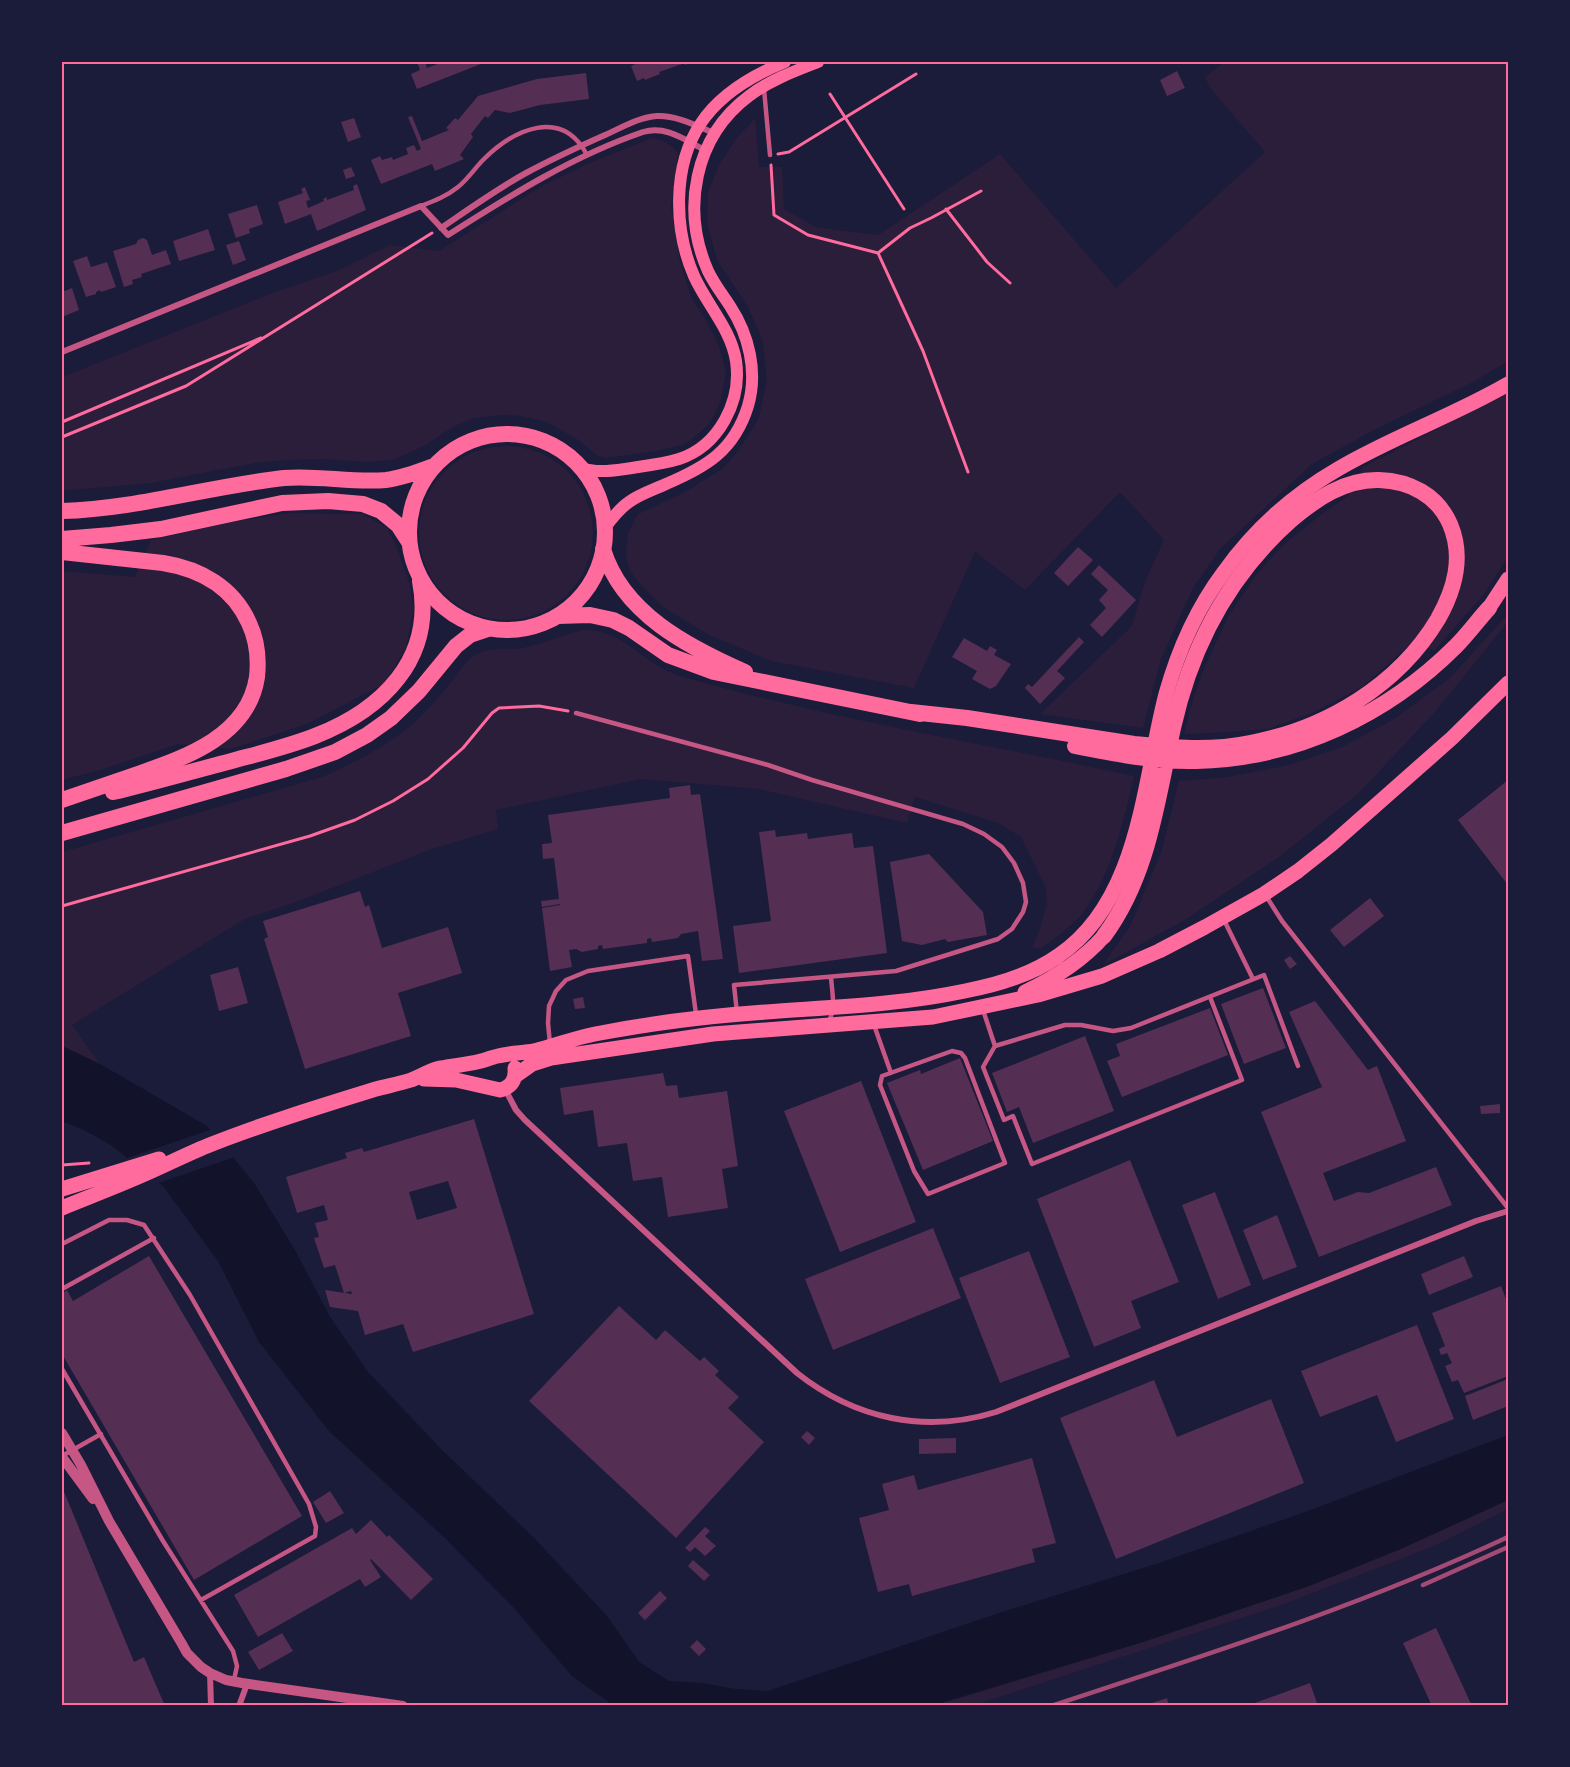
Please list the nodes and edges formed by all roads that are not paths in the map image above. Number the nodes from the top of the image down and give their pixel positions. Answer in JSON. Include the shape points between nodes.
{"nodes":[{"id":1,"x":785,"y":62,"type":"edge"},
{"id":2,"x":818,"y":62,"type":"edge"},
{"id":3,"x":792,"y":66,"type":"edge"},
{"id":4,"x":764,"y":86,"type":"junction"},
{"id":5,"x":699,"y":127,"type":"junction"},
{"id":6,"x":714,"y":133,"type":"junction"},
{"id":7,"x":691,"y":143,"type":"junction"},
{"id":8,"x":582,"y":145,"type":"junction"},
{"id":9,"x":705,"y":150,"type":"junction"},
{"id":10,"x":770,"y":154,"type":"road end"},
{"id":11,"x":587,"y":155,"type":"junction"},
{"id":12,"x":421,"y":206,"type":"junction"},
{"id":13,"x":441,"y":228,"type":"junction"},
{"id":14,"x":62,"y":352,"type":"edge"},
{"id":15,"x":1509,"y":384,"type":"edge"},
{"id":16,"x":435,"y":465,"type":"junction"},
{"id":17,"x":580,"y":468,"type":"junction"},
{"id":18,"x":62,"y":510,"type":"edge"},
{"id":19,"x":604,"y":529,"type":"junction"},
{"id":20,"x":62,"y":538,"type":"edge"},
{"id":21,"x":409,"y":542,"type":"junction"},
{"id":22,"x":603,"y":549,"type":"junction"},
{"id":23,"x":62,"y":552,"type":"edge"},
{"id":24,"x":420,"y":578,"type":"junction"},
{"id":25,"x":1509,"y":579,"type":"edge"},
{"id":26,"x":1489,"y":608,"type":"joint"},
{"id":27,"x":558,"y":616,"type":"junction"},
{"id":28,"x":488,"y":629,"type":"junction"},
{"id":29,"x":1509,"y":683,"type":"edge"},
{"id":30,"x":777,"y":684,"type":"junction"},
{"id":31,"x":576,"y":713,"type":"road end"},
{"id":32,"x":1214,"y":754,"type":"junction"},
{"id":33,"x":62,"y":802,"type":"edge"},
{"id":34,"x":62,"y":833,"type":"edge"},
{"id":35,"x":1264,"y":894,"type":"junction"},
{"id":36,"x":1223,"y":918,"type":"junction"},
{"id":37,"x":1104,"y":936,"type":"joint"},
{"id":38,"x":831,"y":977,"type":"junction"},
{"id":39,"x":1253,"y":979,"type":"junction"},
{"id":40,"x":1209,"y":997,"type":"junction"},
{"id":41,"x":986,"y":1007,"type":"junction"},
{"id":42,"x":833,"y":1008,"type":"junction"},
{"id":43,"x":737,"y":1015,"type":"junction"},
{"id":44,"x":873,"y":1022,"type":"junction"},
{"id":45,"x":826,"y":1025,"type":"junction"},
{"id":46,"x":693,"y":1028,"type":"junction"},
{"id":47,"x":996,"y":1046,"type":"junction"},
{"id":48,"x":550,"y":1047,"type":"junction"},
{"id":49,"x":493,"y":1057,"type":"junction"},
{"id":50,"x":1298,"y":1066,"type":"dead end"},
{"id":51,"x":891,"y":1073,"type":"junction"},
{"id":52,"x":515,"y":1076,"type":"junction"},
{"id":53,"x":412,"y":1079,"type":"junction"},
{"id":54,"x":489,"y":1087,"type":"junction"},
{"id":55,"x":505,"y":1089,"type":"junction"},
{"id":56,"x":129,"y":1174,"type":"junction"},
{"id":57,"x":62,"y":1189,"type":"edge"},
{"id":58,"x":62,"y":1209,"type":"edge"},
{"id":59,"x":1509,"y":1210,"type":"edge"},
{"id":60,"x":154,"y":1238,"type":"junction"},
{"id":61,"x":62,"y":1244,"type":"edge"},
{"id":62,"x":62,"y":1289,"type":"edge"},
{"id":63,"x":62,"y":1369,"type":"edge"},
{"id":64,"x":62,"y":1433,"type":"edge"},
{"id":65,"x":101,"y":1434,"type":"junction"},
{"id":66,"x":72,"y":1450,"type":"junction"},
{"id":67,"x":62,"y":1457,"type":"edge"},
{"id":68,"x":109,"y":1521,"type":"junction"},
{"id":69,"x":201,"y":1600,"type":"junction"},
{"id":70,"x":210,"y":1673,"type":"junction"},
{"id":71,"x":234,"y":1682,"type":"junction"},
{"id":72,"x":247,"y":1684,"type":"junction"},
{"id":73,"x":211,"y":1706,"type":"edge"},
{"id":74,"x":239,"y":1706,"type":"edge"},
{"id":75,"x":403,"y":1706,"type":"edge"}],
"edges":[{"from":1,"to":5,"type":"main road","via":[[732,91]]},
{"from":2,"to":3,"type":"main road"},
{"from":3,"to":4,"type":"main road"},
{"from":4,"to":6,"type":"main road","via":[[725,118]]},
{"from":4,"to":10,"type":"lane"},
{"from":5,"to":6,"type":"street"},
{"from":5,"to":7,"type":"main road"},
{"from":5,"to":8,"type":"street","via":[[652,117]]},
{"from":6,"to":9,"type":"main road"},
{"from":7,"to":9,"type":"street"},
{"from":7,"to":11,"type":"street","via":[[668,132],[648,130]]},
{"from":7,"to":17,"type":"main road","via":[[684,164],[679,223],[694,276],[734,350],[734,401],[713,437],[685,456],[609,471]]},
{"from":8,"to":11,"type":"lane"},
{"from":8,"to":12,"type":"lane","via":[[569,133],[554,127],[527,130],[491,152],[456,189]]},
{"from":8,"to":13,"type":"street","via":[[526,173]]},
{"from":9,"to":19,"type":"main road","via":[[694,199],[696,236],[709,274],[746,339],[752,366],[749,404],[736,433],[709,462],[630,501]]},
{"from":11,"to":13,"type":"street","via":[[549,173],[448,235]]},
{"from":12,"to":13,"type":"street"},
{"from":12,"to":14,"type":"street"},
{"from":15,"to":42,"type":"main road","via":[[1327,475],[1285,505],[1234,558],[1206,598],[1182,648],[1166,695],[1138,825],[1127,858],[1106,907],[1080,939],[1040,967],[991,985],[912,1001]]},
{"from":16,"to":17,"type":"highway","via":[[463,444],[504,434],[546,442]]},
{"from":16,"to":18,"type":"highway","via":[[388,480],[287,478],[136,504]]},
{"from":16,"to":21,"type":"highway","via":[[414,501]]},
{"from":17,"to":19,"type":"highway","via":[[596,493]]},
{"from":19,"to":22,"type":"highway"},
{"from":20,"to":21,"type":"highway","via":[[111,536],[282,503],[328,501],[363,504],[381,511],[398,525]]},
{"from":21,"to":24,"type":"highway"},
{"from":22,"to":27,"type":"highway","via":[[588,587]]},
{"from":22,"to":30,"type":"highway","via":[[618,584],[657,623],[734,667]]},
{"from":23,"to":33,"type":"highway","via":[[163,563],[206,576],[230,594],[244,613],[253,630],[258,661],[247,705],[209,744],[179,760]]},
{"from":24,"to":28,"type":"highway","via":[[431,595],[451,613]]},
{"from":24,"to":33,"type":"highway","via":[[422,623],[409,664],[387,691],[353,717],[297,743],[141,786]]},
{"from":25,"to":26,"type":"main road"},
{"from":26,"to":32,"type":"highway","via":[[1435,666],[1360,719],[1300,744],[1259,754]]},
{"from":27,"to":28,"type":"highway","via":[[522,629]]},
{"from":27,"to":30,"type":"highway","via":[[605,617],[674,658],[714,672]]},
{"from":28,"to":34,"type":"highway","via":[[470,635],[456,646],[419,691],[391,717],[334,752]]},
{"from":29,"to":35,"type":"main road","via":[[1332,844]]},
{"from":30,"to":32,"type":"highway","via":[[1100,745],[1156,760]]},
{"from":31,"to":38,"type":"lane","via":[[950,819],[984,834],[1008,855],[1023,883],[1026,902],[1018,921],[998,939],[896,971]]},
{"from":32,"to":37,"type":"highway","via":[[1288,733],[1335,714],[1377,688],[1416,650],[1447,602],[1457,565],[1450,525],[1430,497],[1411,485],[1390,481],[1348,484],[1297,515],[1240,575],[1211,620],[1193,661],[1179,704],[1148,844],[1117,918]]},
{"from":35,"to":36,"type":"main road"},
{"from":35,"to":59,"type":"lane"},
{"from":36,"to":39,"type":"lane"},
{"from":36,"to":41,"type":"main road","via":[[1102,976]]},
{"from":37,"to":41,"type":"main road","via":[[1055,976]]},
{"from":38,"to":42,"type":"lane"},
{"from":38,"to":43,"type":"lane","via":[[734,985]]},
{"from":39,"to":40,"type":"lane"},
{"from":39,"to":50,"type":"lane","via":[[1264,975]]},
{"from":40,"to":47,"type":"lane","via":[[1131,1028],[1113,1031],[1065,1025]]},
{"from":40,"to":47,"type":"lane","via":[[1242,1080],[1032,1164],[1013,1116],[1004,1120],[983,1067]]},
{"from":41,"to":44,"type":"main road"},
{"from":41,"to":47,"type":"lane"},
{"from":42,"to":43,"type":"main road"},
{"from":42,"to":45,"type":"lane"},
{"from":43,"to":46,"type":"main road"},
{"from":44,"to":45,"type":"main road"},
{"from":44,"to":51,"type":"lane"},
{"from":45,"to":46,"type":"main road"},
{"from":46,"to":48,"type":"main road","via":[[613,1030]]},
{"from":46,"to":48,"type":"lane","via":[[688,956],[588,970],[566,980],[552,999],[548,1015]]},
{"from":46,"to":52,"type":"main road","via":[[551,1058],[532,1064]]},
{"from":48,"to":49,"type":"main road"},
{"from":49,"to":52,"type":"main road","via":[[506,1058],[513,1064]]},
{"from":49,"to":53,"type":"main road","via":[[432,1070]]},
{"from":49,"to":54,"type":"main road","via":[[484,1063],[481,1072]]},
{"from":51,"to":51,"type":"lane","via":[[882,1076],[880,1084],[914,1171],[928,1194],[1005,1163],[961,1053],[952,1051]]},
{"from":52,"to":55,"type":"main road"},
{"from":53,"to":54,"type":"main road","via":[[456,1080]]},
{"from":53,"to":56,"type":"main road"},
{"from":54,"to":55,"type":"main road"},
{"from":55,"to":59,"type":"street","via":[[525,1120],[797,1373],[845,1404],[908,1421],[954,1421],[996,1412]]},
{"from":56,"to":57,"type":"main road"},
{"from":56,"to":58,"type":"main road"},
{"from":60,"to":61,"type":"lane","via":[[144,1225],[109,1220]]},
{"from":60,"to":62,"type":"lane"},
{"from":60,"to":69,"type":"lane","via":[[309,1504],[316,1527],[315,1536]]},
{"from":63,"to":65,"type":"lane"},
{"from":64,"to":66,"type":"street"},
{"from":65,"to":66,"type":"lane"},
{"from":65,"to":69,"type":"lane"},
{"from":66,"to":67,"type":"lane"},
{"from":66,"to":68,"type":"street"},
{"from":67,"to":68,"type":"street"},
{"from":68,"to":70,"type":"street","via":[[187,1653]]},
{"from":69,"to":71,"type":"lane","via":[[233,1651],[237,1666]]},
{"from":70,"to":71,"type":"street"},
{"from":70,"to":73,"type":"street"},
{"from":71,"to":72,"type":"street"},
{"from":72,"to":74,"type":"street"},
{"from":72,"to":75,"type":"street"}]}
